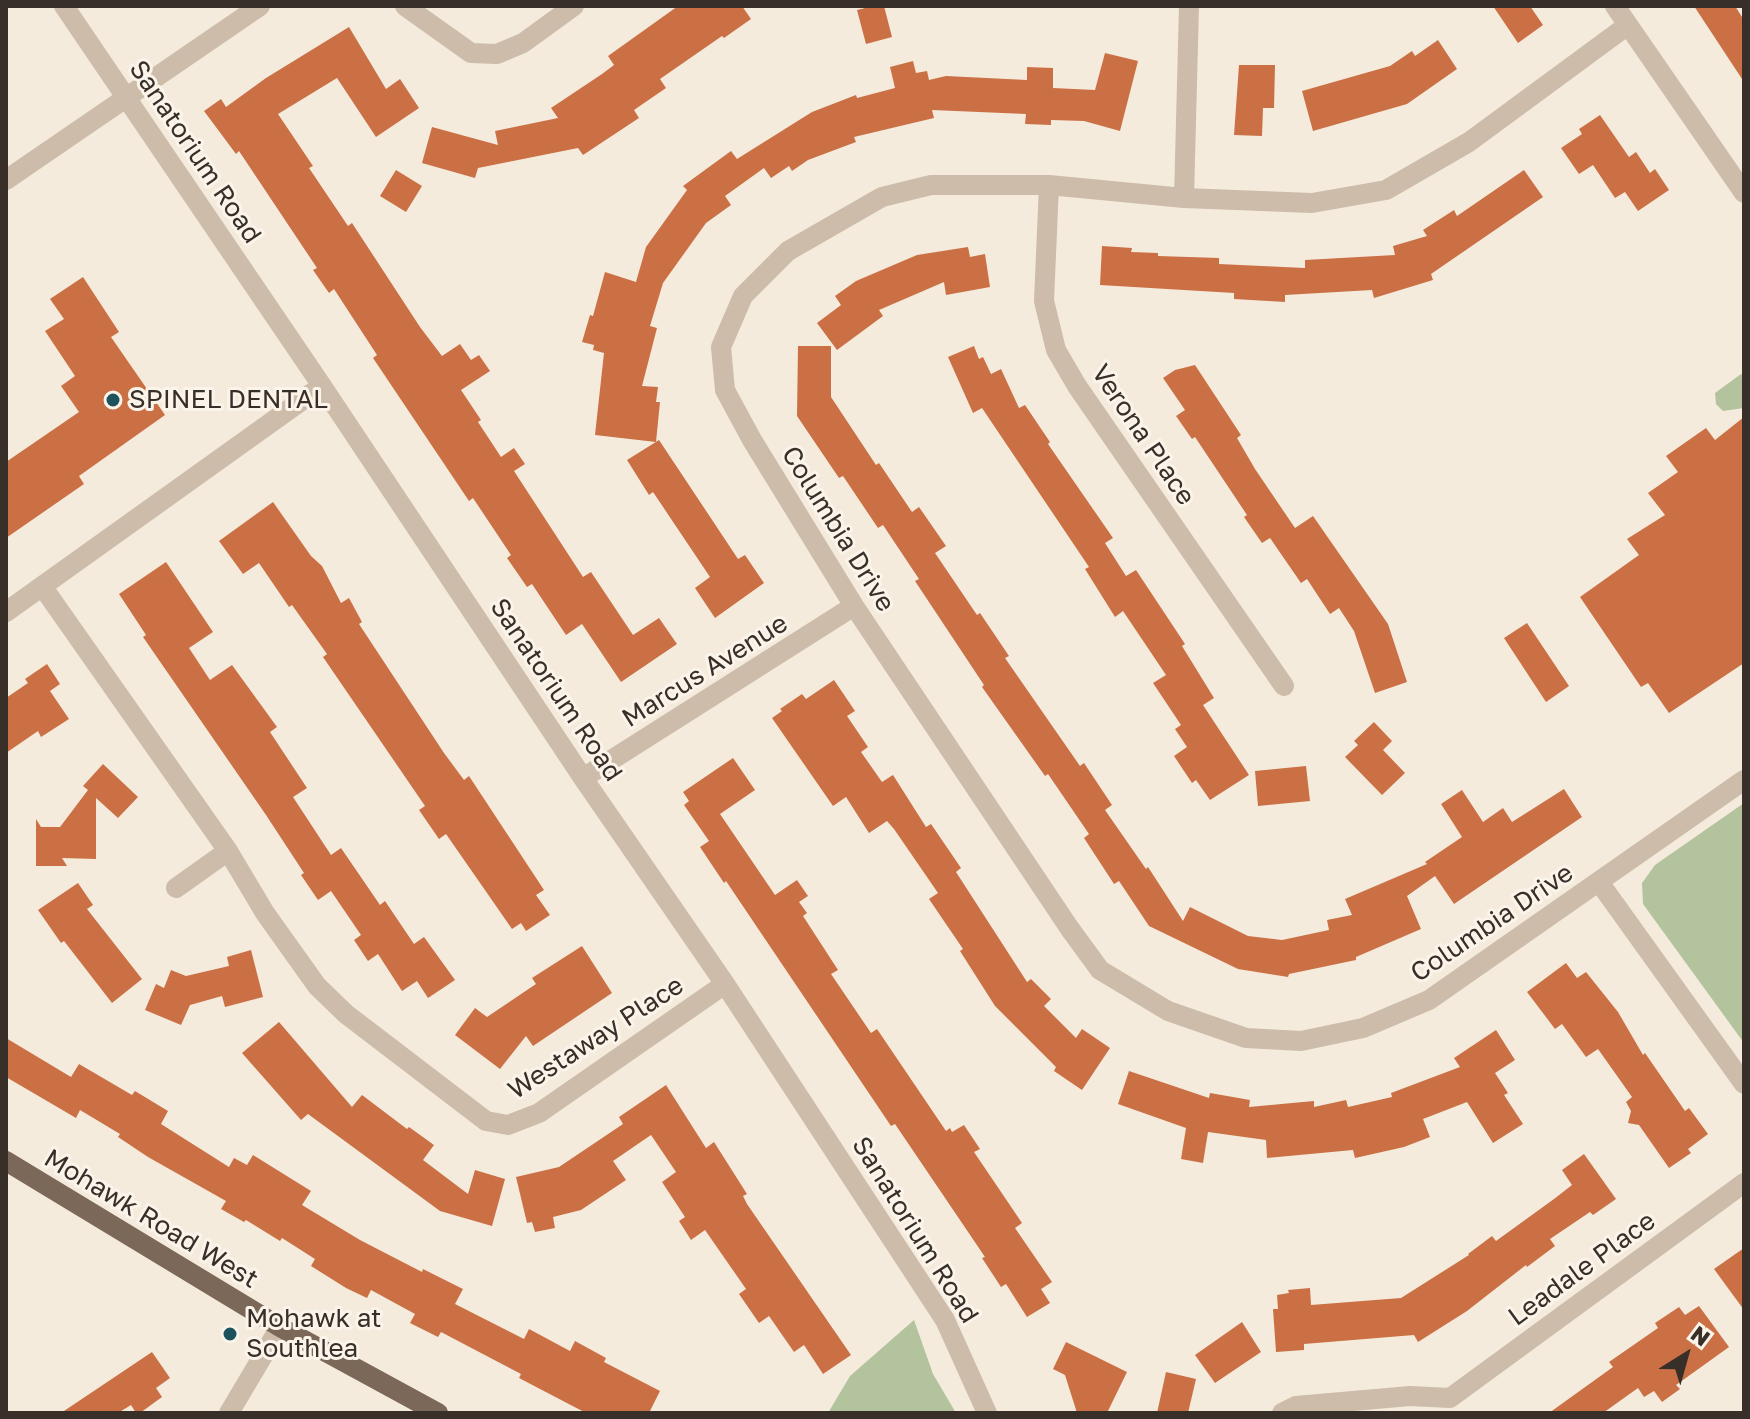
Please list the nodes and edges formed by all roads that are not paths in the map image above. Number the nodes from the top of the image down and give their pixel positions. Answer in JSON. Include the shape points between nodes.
{"nodes":[{"id":1,"x":64,"y":6,"type":"edge"},
{"id":2,"x":260,"y":6,"type":"edge"},
{"id":3,"x":405,"y":6,"type":"edge"},
{"id":4,"x":574,"y":6,"type":"edge"},
{"id":5,"x":1189,"y":6,"type":"edge"},
{"id":6,"x":1615,"y":6,"type":"edge"},
{"id":7,"x":1628,"y":25,"type":"junction"},
{"id":8,"x":127,"y":97,"type":"junction"},
{"id":9,"x":6,"y":180,"type":"edge"},
{"id":10,"x":1049,"y":185,"type":"junction"},
{"id":11,"x":1744,"y":193,"type":"edge"},
{"id":12,"x":1184,"y":198,"type":"junction"},
{"id":13,"x":322,"y":386,"type":"junction"},
{"id":14,"x":42,"y":586,"type":"junction"},
{"id":15,"x":854,"y":606,"type":"junction"},
{"id":16,"x":6,"y":612,"type":"edge"},
{"id":17,"x":1284,"y":686,"type":"dead end"},
{"id":18,"x":583,"y":778,"type":"junction"},
{"id":19,"x":1744,"y":780,"type":"edge"},
{"id":20,"x":228,"y":851,"type":"junction"},
{"id":21,"x":1599,"y":882,"type":"junction"},
{"id":22,"x":176,"y":888,"type":"dead end"},
{"id":23,"x":725,"y":984,"type":"junction"},
{"id":24,"x":1744,"y":1084,"type":"edge"},
{"id":25,"x":6,"y":1161,"type":"edge"},
{"id":26,"x":1744,"y":1183,"type":"edge"},
{"id":27,"x":280,"y":1327,"type":"junction"},
{"id":28,"x":1448,"y":1405,"type":"edge"},
{"id":29,"x":229,"y":1413,"type":"edge"},
{"id":30,"x":438,"y":1413,"type":"edge"},
{"id":31,"x":987,"y":1413,"type":"edge"},
{"id":32,"x":1282,"y":1413,"type":"edge"}],
"edges":[{"from":1,"to":8,"type":"street","name":"Sanatorium Road"},
{"from":2,"to":8,"type":"street"},
{"from":3,"to":4,"type":"street","via":[[471,53],[497,54],[523,43]]},
{"from":5,"to":12,"type":"street"},
{"from":6,"to":7,"type":"street"},
{"from":7,"to":11,"type":"street"},
{"from":7,"to":12,"type":"street","name":"Columbia Drive","via":[[1469,142],[1386,190],[1312,203]]},
{"from":8,"to":9,"type":"street"},
{"from":8,"to":13,"type":"street","name":"Sanatorium Road"},
{"from":10,"to":12,"type":"street","name":"Columbia Drive"},
{"from":10,"to":15,"type":"street","name":"Columbia Drive","via":[[931,185],[882,197],[788,251],[743,296],[721,347],[725,390]]},
{"from":10,"to":17,"type":"street","name":"Verona Place","via":[[1044,301],[1056,350]]},
{"from":13,"to":14,"type":"street"},
{"from":13,"to":18,"type":"street","name":"Sanatorium Road"},
{"from":14,"to":16,"type":"street"},
{"from":14,"to":20,"type":"street","name":"Westaway Place"},
{"from":15,"to":18,"type":"street","name":"Marcus Avenue"},
{"from":15,"to":21,"type":"street","name":"Columbia Drive","via":[[1100,970],[1168,1011],[1246,1038],[1301,1041],[1363,1028],[1429,1000]]},
{"from":18,"to":23,"type":"street","name":"Sanatorium Road"},
{"from":19,"to":21,"type":"street","name":"Columbia Drive"},
{"from":20,"to":22,"type":"street"},
{"from":20,"to":23,"type":"street","name":"Westaway Place","via":[[317,986],[486,1121],[508,1125],[539,1113]]},
{"from":21,"to":24,"type":"street"},
{"from":23,"to":31,"type":"street","name":"Sanatorium Road","via":[[945,1320]]},
{"from":25,"to":27,"type":"main road","name":"Mohawk Road West"},
{"from":26,"to":28,"type":"street","name":"Leadale Place"},
{"from":27,"to":29,"type":"street"},
{"from":27,"to":30,"type":"main road","name":"Mohawk Road West"},
{"from":28,"to":32,"type":"street","name":"Leadale Place","via":[[1410,1396],[1296,1406]]}]}
